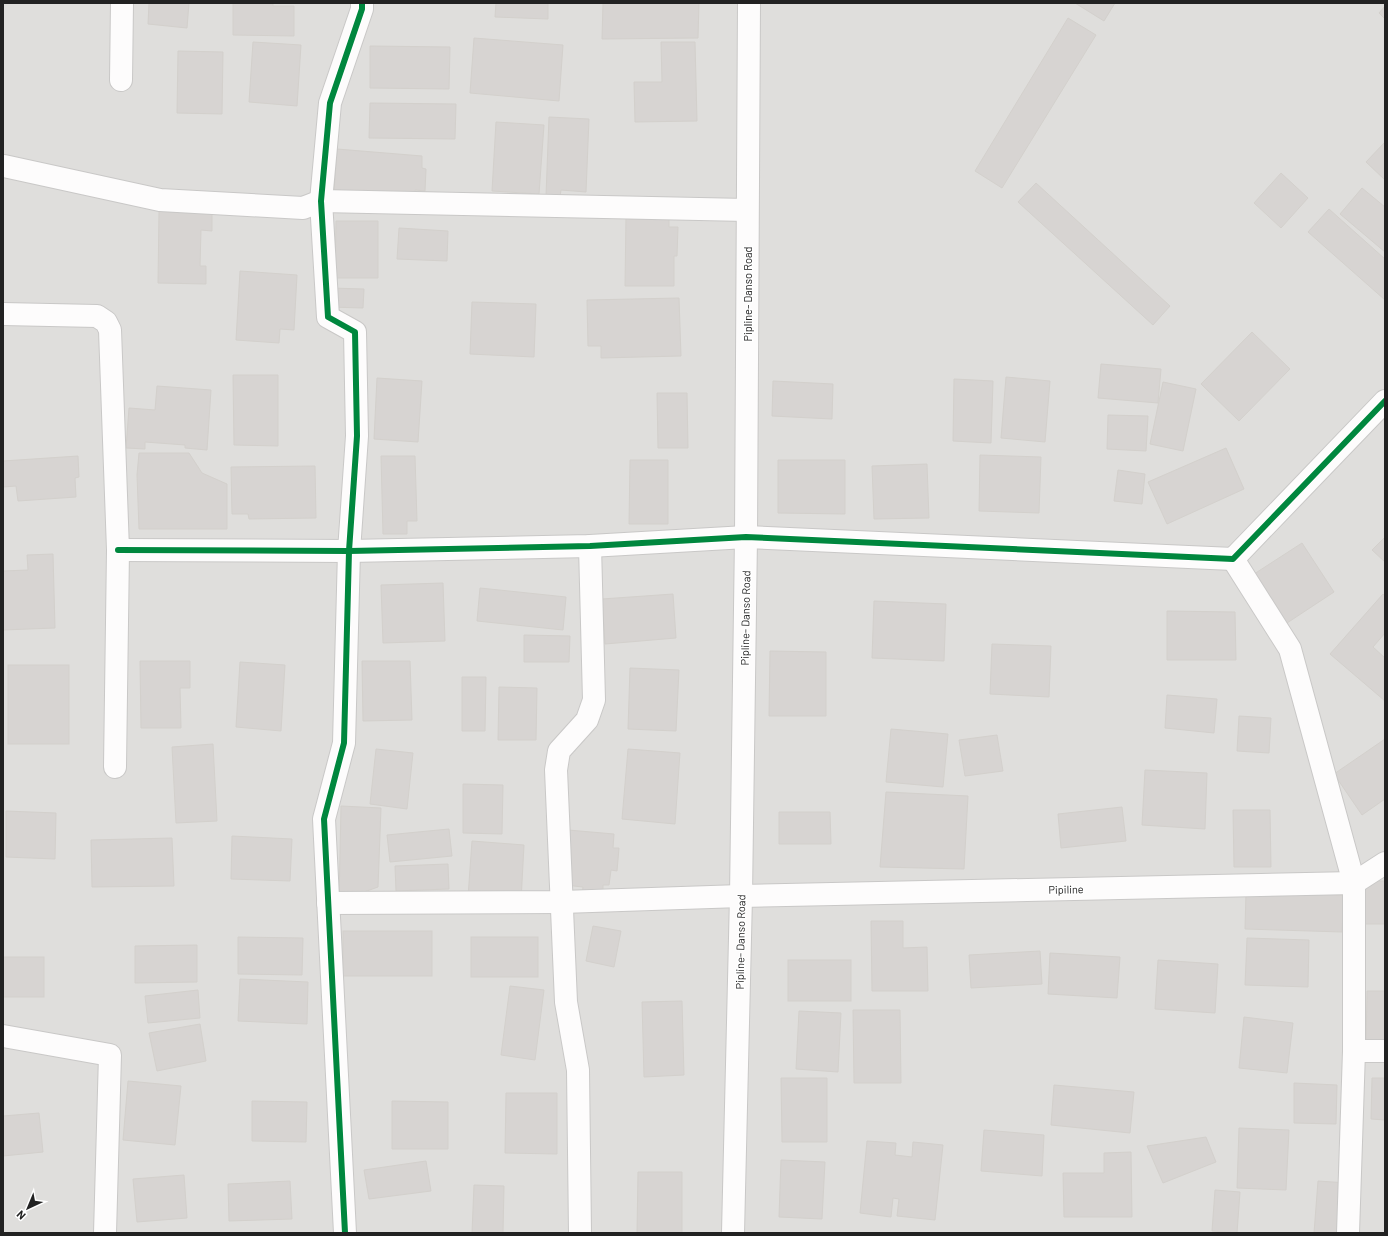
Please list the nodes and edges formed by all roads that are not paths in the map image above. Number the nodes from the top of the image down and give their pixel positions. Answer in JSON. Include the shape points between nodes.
{"nodes":[{"id":1,"x":122,"y":3,"type":"edge"},
{"id":2,"x":362,"y":3,"type":"edge"},
{"id":3,"x":749,"y":3,"type":"edge"},
{"id":4,"x":121,"y":80,"type":"dead end"},
{"id":5,"x":4,"y":166,"type":"edge"},
{"id":6,"x":321,"y":200,"type":"junction"},
{"id":7,"x":747,"y":210,"type":"junction"},
{"id":8,"x":3,"y":314,"type":"edge"},
{"id":9,"x":1385,"y":401,"type":"edge"},
{"id":10,"x":746,"y":537,"type":"junction"},
{"id":11,"x":590,"y":546,"type":"junction"},
{"id":12,"x":118,"y":550,"type":"junction"},
{"id":13,"x":349,"y":551,"type":"junction"},
{"id":14,"x":1233,"y":559,"type":"junction"},
{"id":15,"x":114,"y":767,"type":"dead end"},
{"id":16,"x":1385,"y":863,"type":"edge"},
{"id":17,"x":1354,"y":883,"type":"junction"},
{"id":18,"x":741,"y":896,"type":"junction"},
{"id":19,"x":328,"y":902,"type":"junction"},
{"id":20,"x":562,"y":902,"type":"junction"},
{"id":21,"x":3,"y":1036,"type":"edge"},
{"id":22,"x":1354,"y":1051,"type":"junction"},
{"id":23,"x":1385,"y":1051,"type":"edge"},
{"id":24,"x":105,"y":1233,"type":"edge"},
{"id":25,"x":344,"y":1233,"type":"edge"},
{"id":26,"x":580,"y":1233,"type":"edge"},
{"id":27,"x":733,"y":1233,"type":"edge"},
{"id":28,"x":1348,"y":1233,"type":"edge"}],
"edges":[{"from":1,"to":4,"type":"street"},
{"from":2,"to":6,"type":"street","via":[[330,104]]},
{"from":3,"to":7,"type":"street","name":"Pipline- Danso Road"},
{"from":5,"to":6,"type":"street","via":[[160,200],[303,208]]},
{"from":6,"to":7,"type":"street"},
{"from":6,"to":13,"type":"street","via":[[328,317],[355,332],[357,436]]},
{"from":7,"to":10,"type":"street","name":"Pipline- Danso Road"},
{"from":8,"to":12,"type":"street","via":[[97,316],[106,322],[110,330]]},
{"from":9,"to":14,"type":"street"},
{"from":10,"to":11,"type":"street"},
{"from":10,"to":14,"type":"street"},
{"from":10,"to":18,"type":"street","name":"Pipline- Danso Road"},
{"from":11,"to":13,"type":"street"},
{"from":11,"to":20,"type":"street","via":[[594,700],[587,720],[559,750],[556,770]]},
{"from":12,"to":13,"type":"street"},
{"from":12,"to":15,"type":"street"},
{"from":13,"to":19,"type":"street","via":[[344,743],[324,819]]},
{"from":14,"to":17,"type":"street","via":[[1290,649]]},
{"from":16,"to":17,"type":"street"},
{"from":17,"to":18,"type":"street","name":"Pipiline"},
{"from":17,"to":22,"type":"street"},
{"from":18,"to":20,"type":"street","name":"Pipiline"},
{"from":18,"to":27,"type":"street","name":"Pipline- Danso Road"},
{"from":19,"to":20,"type":"street","name":"Pipiline"},
{"from":19,"to":25,"type":"street"},
{"from":20,"to":26,"type":"street","via":[[566,1002],[578,1070]]},
{"from":21,"to":24,"type":"street","via":[[110,1055]]},
{"from":22,"to":23,"type":"street"},
{"from":22,"to":28,"type":"street"}]}
